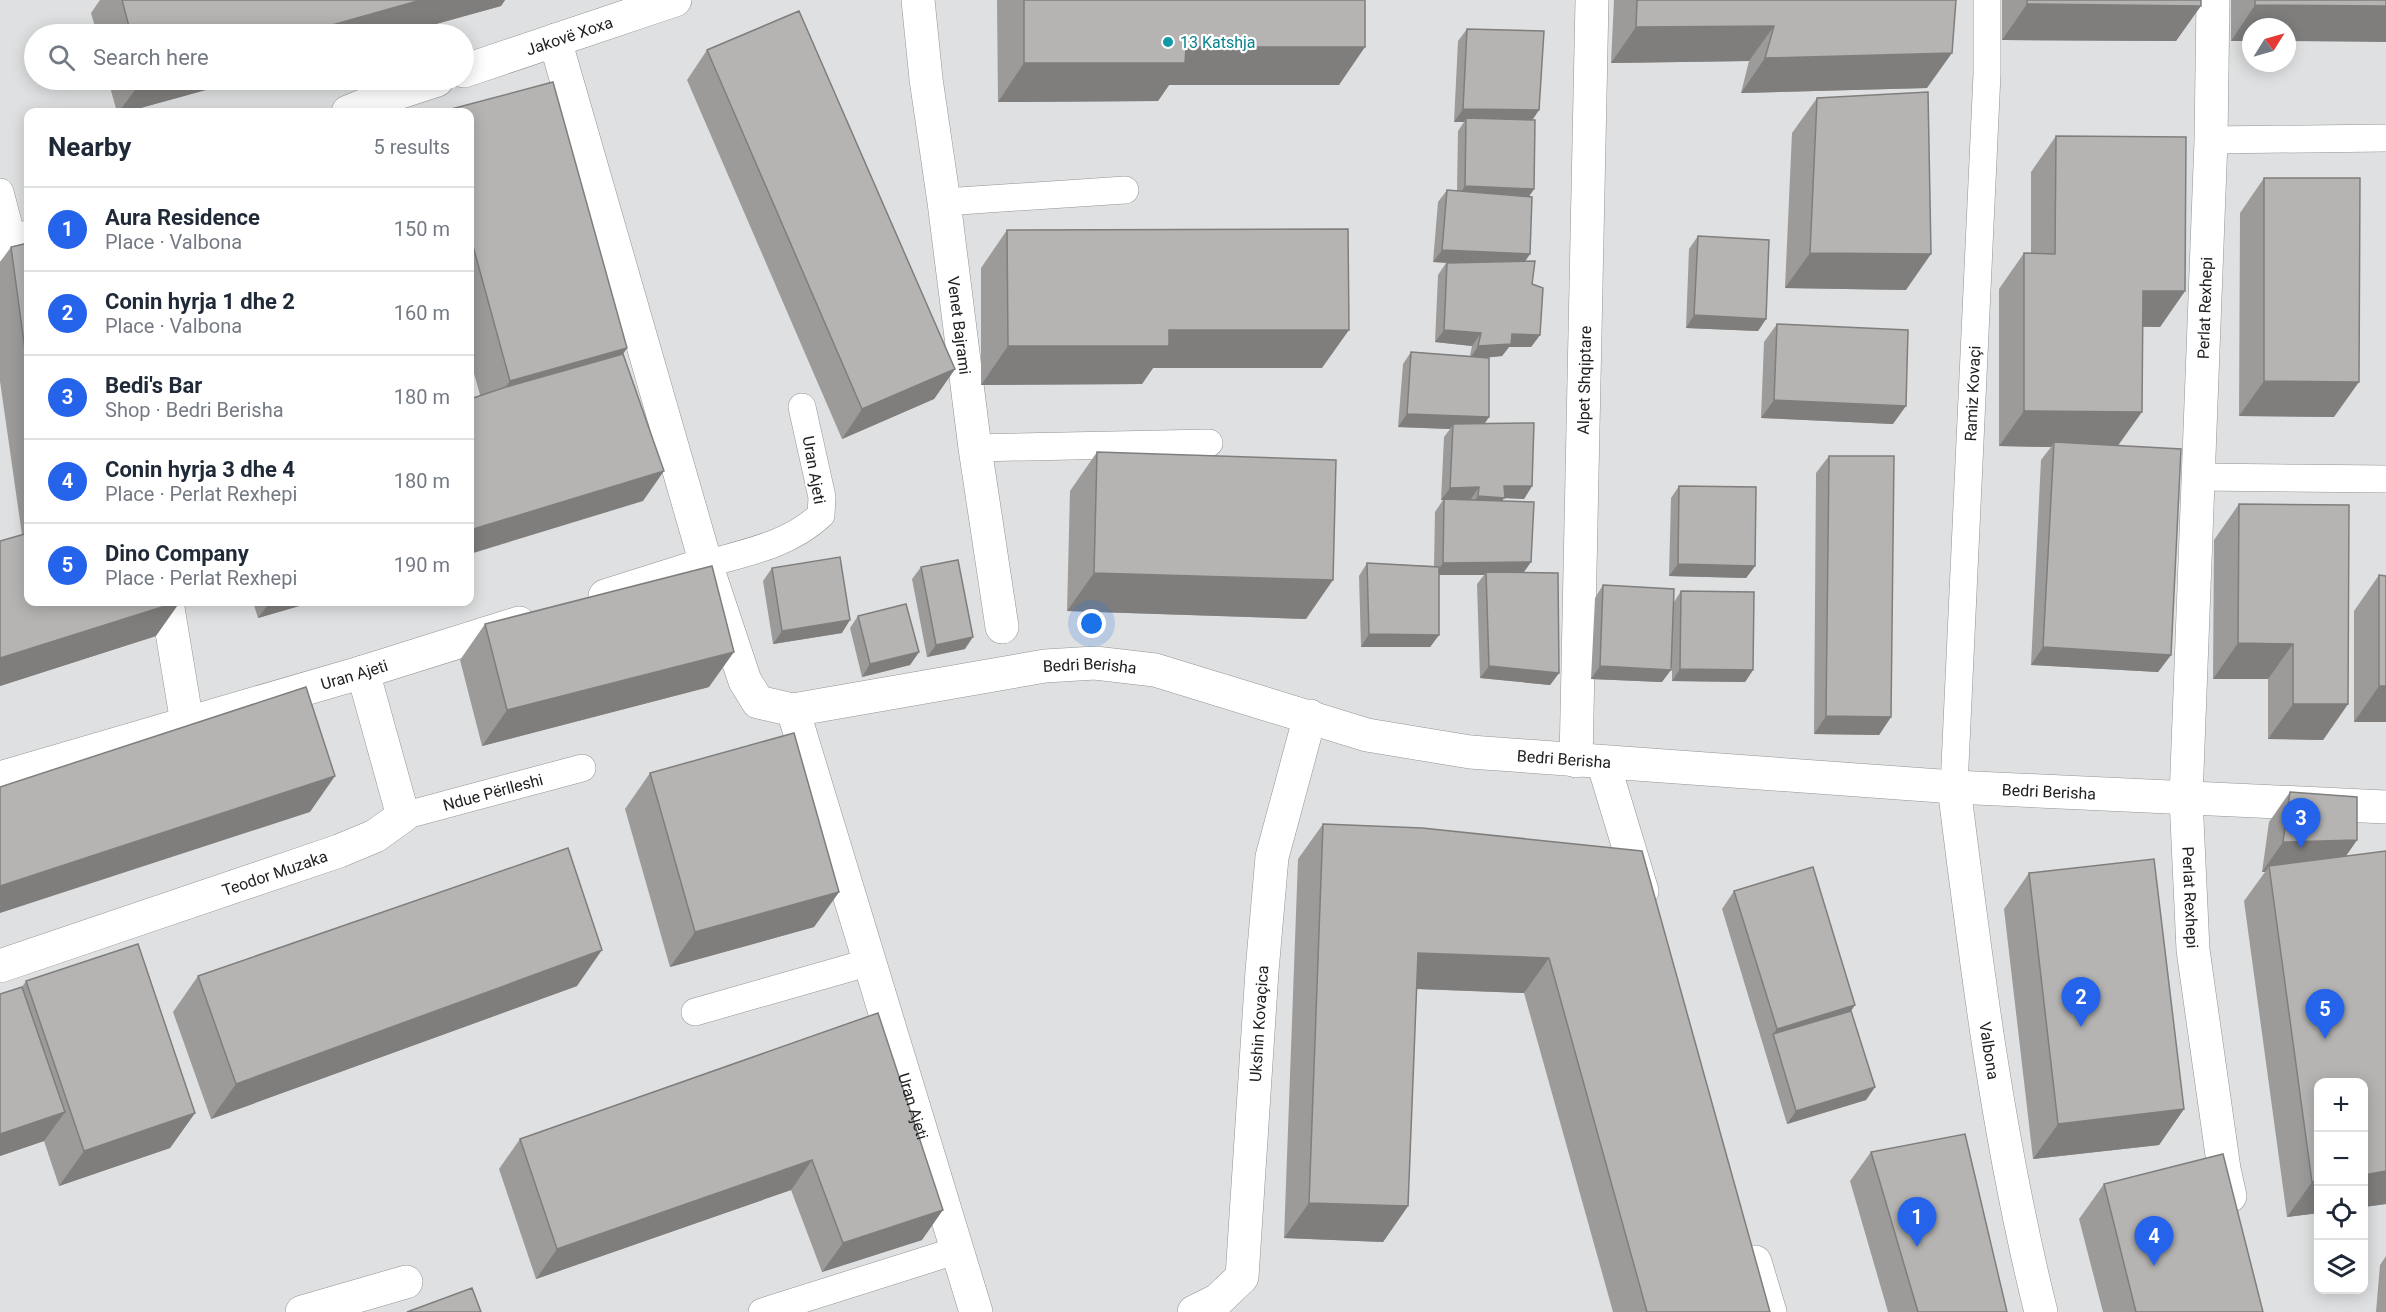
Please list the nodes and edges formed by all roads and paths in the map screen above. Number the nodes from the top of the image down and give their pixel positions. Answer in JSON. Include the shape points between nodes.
{"nodes":[{"id":1,"x":675,"y":0,"type":"edge"},
{"id":2,"x":918,"y":0,"type":"edge"},
{"id":3,"x":1592,"y":0,"type":"edge"},
{"id":4,"x":1987,"y":0,"type":"edge"},
{"id":5,"x":2213,"y":0,"type":"edge"},
{"id":6,"x":555,"y":40,"type":"junction"},
{"id":7,"x":474,"y":68,"type":"edge"},
{"id":8,"x":406,"y":90,"type":"edge"},
{"id":9,"x":358,"y":108,"type":"edge"},
{"id":10,"x":2386,"y":138,"type":"edge"},
{"id":11,"x":2211,"y":140,"type":"junction"},
{"id":12,"x":1125,"y":190,"type":"dead end"},
{"id":13,"x":0,"y":192,"type":"edge"},
{"id":14,"x":944,"y":202,"type":"junction"},
{"id":15,"x":14,"y":241,"type":"edge"},
{"id":16,"x":802,"y":406,"type":"dead end"},
{"id":17,"x":1209,"y":443,"type":"dead end"},
{"id":18,"x":975,"y":448,"type":"junction"},
{"id":19,"x":2198,"y":477,"type":"junction"},
{"id":20,"x":2386,"y":479,"type":"edge"},
{"id":21,"x":706,"y":564,"type":"junction"},
{"id":22,"x":168,"y":606,"type":"edge"},
{"id":23,"x":1002,"y":627,"type":"dead end"},
{"id":24,"x":363,"y":672,"type":"junction"},
{"id":25,"x":793,"y":710,"type":"junction"},
{"id":26,"x":1310,"y":716,"type":"junction"},
{"id":27,"x":187,"y":723,"type":"junction"},
{"id":28,"x":1590,"y":762,"type":"junction"},
{"id":29,"x":582,"y":768,"type":"dead end"},
{"id":30,"x":0,"y":778,"type":"edge"},
{"id":31,"x":1954,"y":787,"type":"junction"},
{"id":32,"x":2186,"y":798,"type":"junction"},
{"id":33,"x":2386,"y":807,"type":"edge"},
{"id":34,"x":403,"y":816,"type":"junction"},
{"id":35,"x":1652,"y":923,"type":"edge"},
{"id":36,"x":870,"y":962,"type":"junction"},
{"id":37,"x":0,"y":966,"type":"edge"},
{"id":38,"x":695,"y":1012,"type":"dead end"},
{"id":39,"x":2237,"y":1224,"type":"edge"},
{"id":40,"x":1746,"y":1232,"type":"edge"},
{"id":41,"x":958,"y":1250,"type":"junction"},
{"id":42,"x":406,"y":1282,"type":"dead end"},
{"id":43,"x":302,"y":1312,"type":"edge"},
{"id":44,"x":762,"y":1312,"type":"edge"},
{"id":45,"x":976,"y":1312,"type":"edge"},
{"id":46,"x":1194,"y":1312,"type":"edge"},
{"id":47,"x":1770,"y":1312,"type":"edge"},
{"id":48,"x":2041,"y":1312,"type":"edge"}],
"edges":[{"from":1,"to":6,"type":"street","name":"Jakovë Xoxa"},
{"from":2,"to":14,"type":"street","name":"Venet Bajrami"},
{"from":3,"to":28,"type":"street","name":"Alpet Shqiptare"},
{"from":4,"to":31,"type":"lane","name":"Ramiz Kovaçi","via":[[1987,74]]},
{"from":5,"to":11,"type":"street","name":"Perlat Rexhepi"},
{"from":6,"to":7,"type":"street","name":"Jakovë Xoxa"},
{"from":6,"to":21,"type":"street"},
{"from":8,"to":9,"type":"street"},
{"from":10,"to":11,"type":"lane"},
{"from":11,"to":19,"type":"street","name":"Perlat Rexhepi"},
{"from":12,"to":14,"type":"lane"},
{"from":13,"to":15,"type":"lane"},
{"from":14,"to":18,"type":"street","name":"Venet Bajrami"},
{"from":16,"to":21,"type":"lane","name":"Uran Ajeti","via":[[822,497],[821,515],[788,540]]},
{"from":17,"to":18,"type":"lane"},
{"from":18,"to":23,"type":"street","name":"Venet Bajrami"},
{"from":19,"to":20,"type":"lane"},
{"from":19,"to":32,"type":"street","name":"Perlat Rexhepi"},
{"from":21,"to":24,"type":"street","name":"Uran Ajeti"},
{"from":21,"to":25,"type":"street","name":"Bedri Berisha","via":[[745,681],[758,702]]},
{"from":22,"to":27,"type":"street"},
{"from":24,"to":27,"type":"street","name":"Uran Ajeti"},
{"from":24,"to":34,"type":"street"},
{"from":25,"to":26,"type":"street","name":"Bedri Berisha","via":[[1034,668],[1095,663],[1155,670]]},
{"from":25,"to":36,"type":"street","name":"Uran Ajeti"},
{"from":26,"to":28,"type":"street","name":"Bedri Berisha","via":[[1367,735],[1470,752]]},
{"from":26,"to":46,"type":"street","name":"Ukshin Kovaçica","via":[[1272,857],[1242,1277],[1218,1300]]},
{"from":27,"to":30,"type":"street","name":"Uran Ajeti"},
{"from":28,"to":31,"type":"street","name":"Bedri Berisha"},
{"from":28,"to":35,"type":"street","name":"Alpet Shqiptare"},
{"from":29,"to":34,"type":"lane","name":"Ndue Përlleshi"},
{"from":31,"to":32,"type":"street","name":"Bedri Berisha"},
{"from":31,"to":48,"type":"street","name":"Valbona","via":[[1999,1108]]},
{"from":32,"to":33,"type":"street","name":"Bedri Berisha"},
{"from":32,"to":39,"type":"street","name":"Perlat Rexhepi","via":[[2193,950],[2224,1169]]},
{"from":34,"to":37,"type":"street","name":"Teodor Muzaka","via":[[375,836],[339,850]]},
{"from":36,"to":38,"type":"lane"},
{"from":36,"to":41,"type":"street","name":"Uran Ajeti"},
{"from":40,"to":47,"type":"street"},
{"from":41,"to":44,"type":"lane"},
{"from":41,"to":45,"type":"street","name":"Uran Ajeti"},
{"from":42,"to":43,"type":"street"}]}
